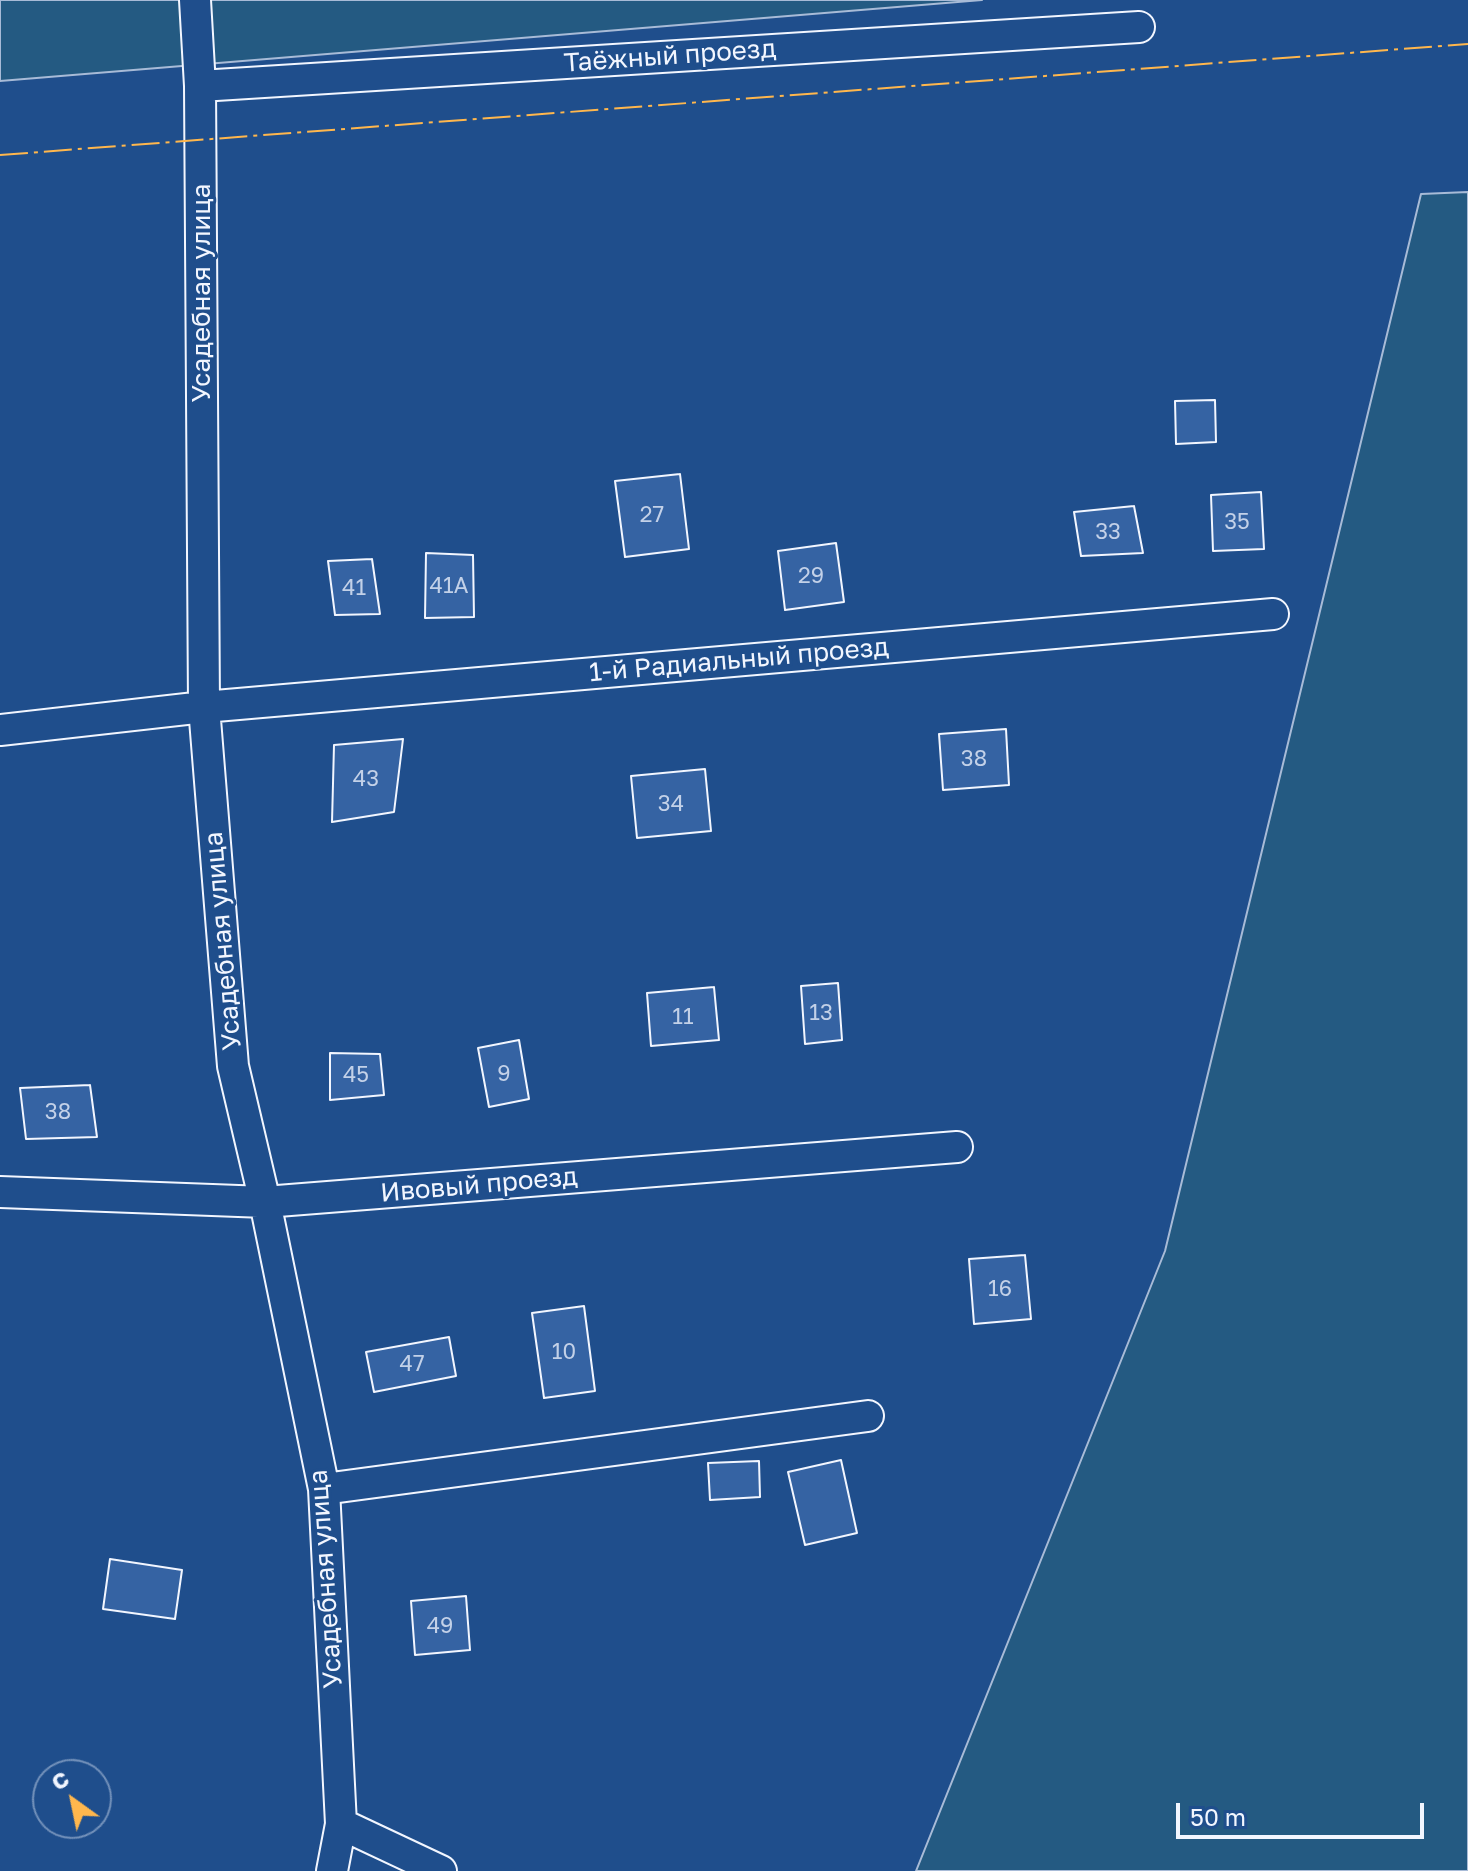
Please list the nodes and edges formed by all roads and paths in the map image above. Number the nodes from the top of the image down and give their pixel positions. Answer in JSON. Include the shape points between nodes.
{"nodes":[{"id":1,"x":195,"y":0,"type":"edge"},
{"id":2,"x":1139,"y":27,"type":"dead end"},
{"id":3,"x":200,"y":86,"type":"junction"},
{"id":4,"x":1273,"y":614,"type":"dead end"},
{"id":5,"x":204,"y":707,"type":"junction"},
{"id":6,"x":0,"y":730,"type":"edge"},
{"id":7,"x":957,"y":1147,"type":"dead end"},
{"id":8,"x":0,"y":1192,"type":"edge"},
{"id":9,"x":265,"y":1202,"type":"junction"},
{"id":10,"x":868,"y":1416,"type":"dead end"},
{"id":11,"x":324,"y":1489,"type":"junction"},
{"id":12,"x":341,"y":1824,"type":"junction"},
{"id":13,"x":332,"y":1871,"type":"edge"},
{"id":14,"x":441,"y":1871,"type":"edge"}],
"edges":[{"from":1,"to":3,"type":"street","name":"Усадебная улица"},
{"from":2,"to":3,"type":"street","name":"Таёжный проезд"},
{"from":3,"to":5,"type":"street","name":"Усадебная улица"},
{"from":4,"to":5,"type":"street","name":"1-й Радиальный проезд"},
{"from":5,"to":6,"type":"street","name":"1-й Радиальный проезд"},
{"from":5,"to":9,"type":"street","name":"Усадебная улица","via":[[233,1066]]},
{"from":7,"to":9,"type":"street","name":"Ивовый проезд"},
{"from":8,"to":9,"type":"street","name":"Ивовый проезд"},
{"from":9,"to":11,"type":"street","name":"Усадебная улица"},
{"from":10,"to":11,"type":"street"},
{"from":11,"to":12,"type":"street","name":"Усадебная улица"},
{"from":12,"to":13,"type":"street","name":"Усадебная улица"},
{"from":12,"to":14,"type":"street"}]}
